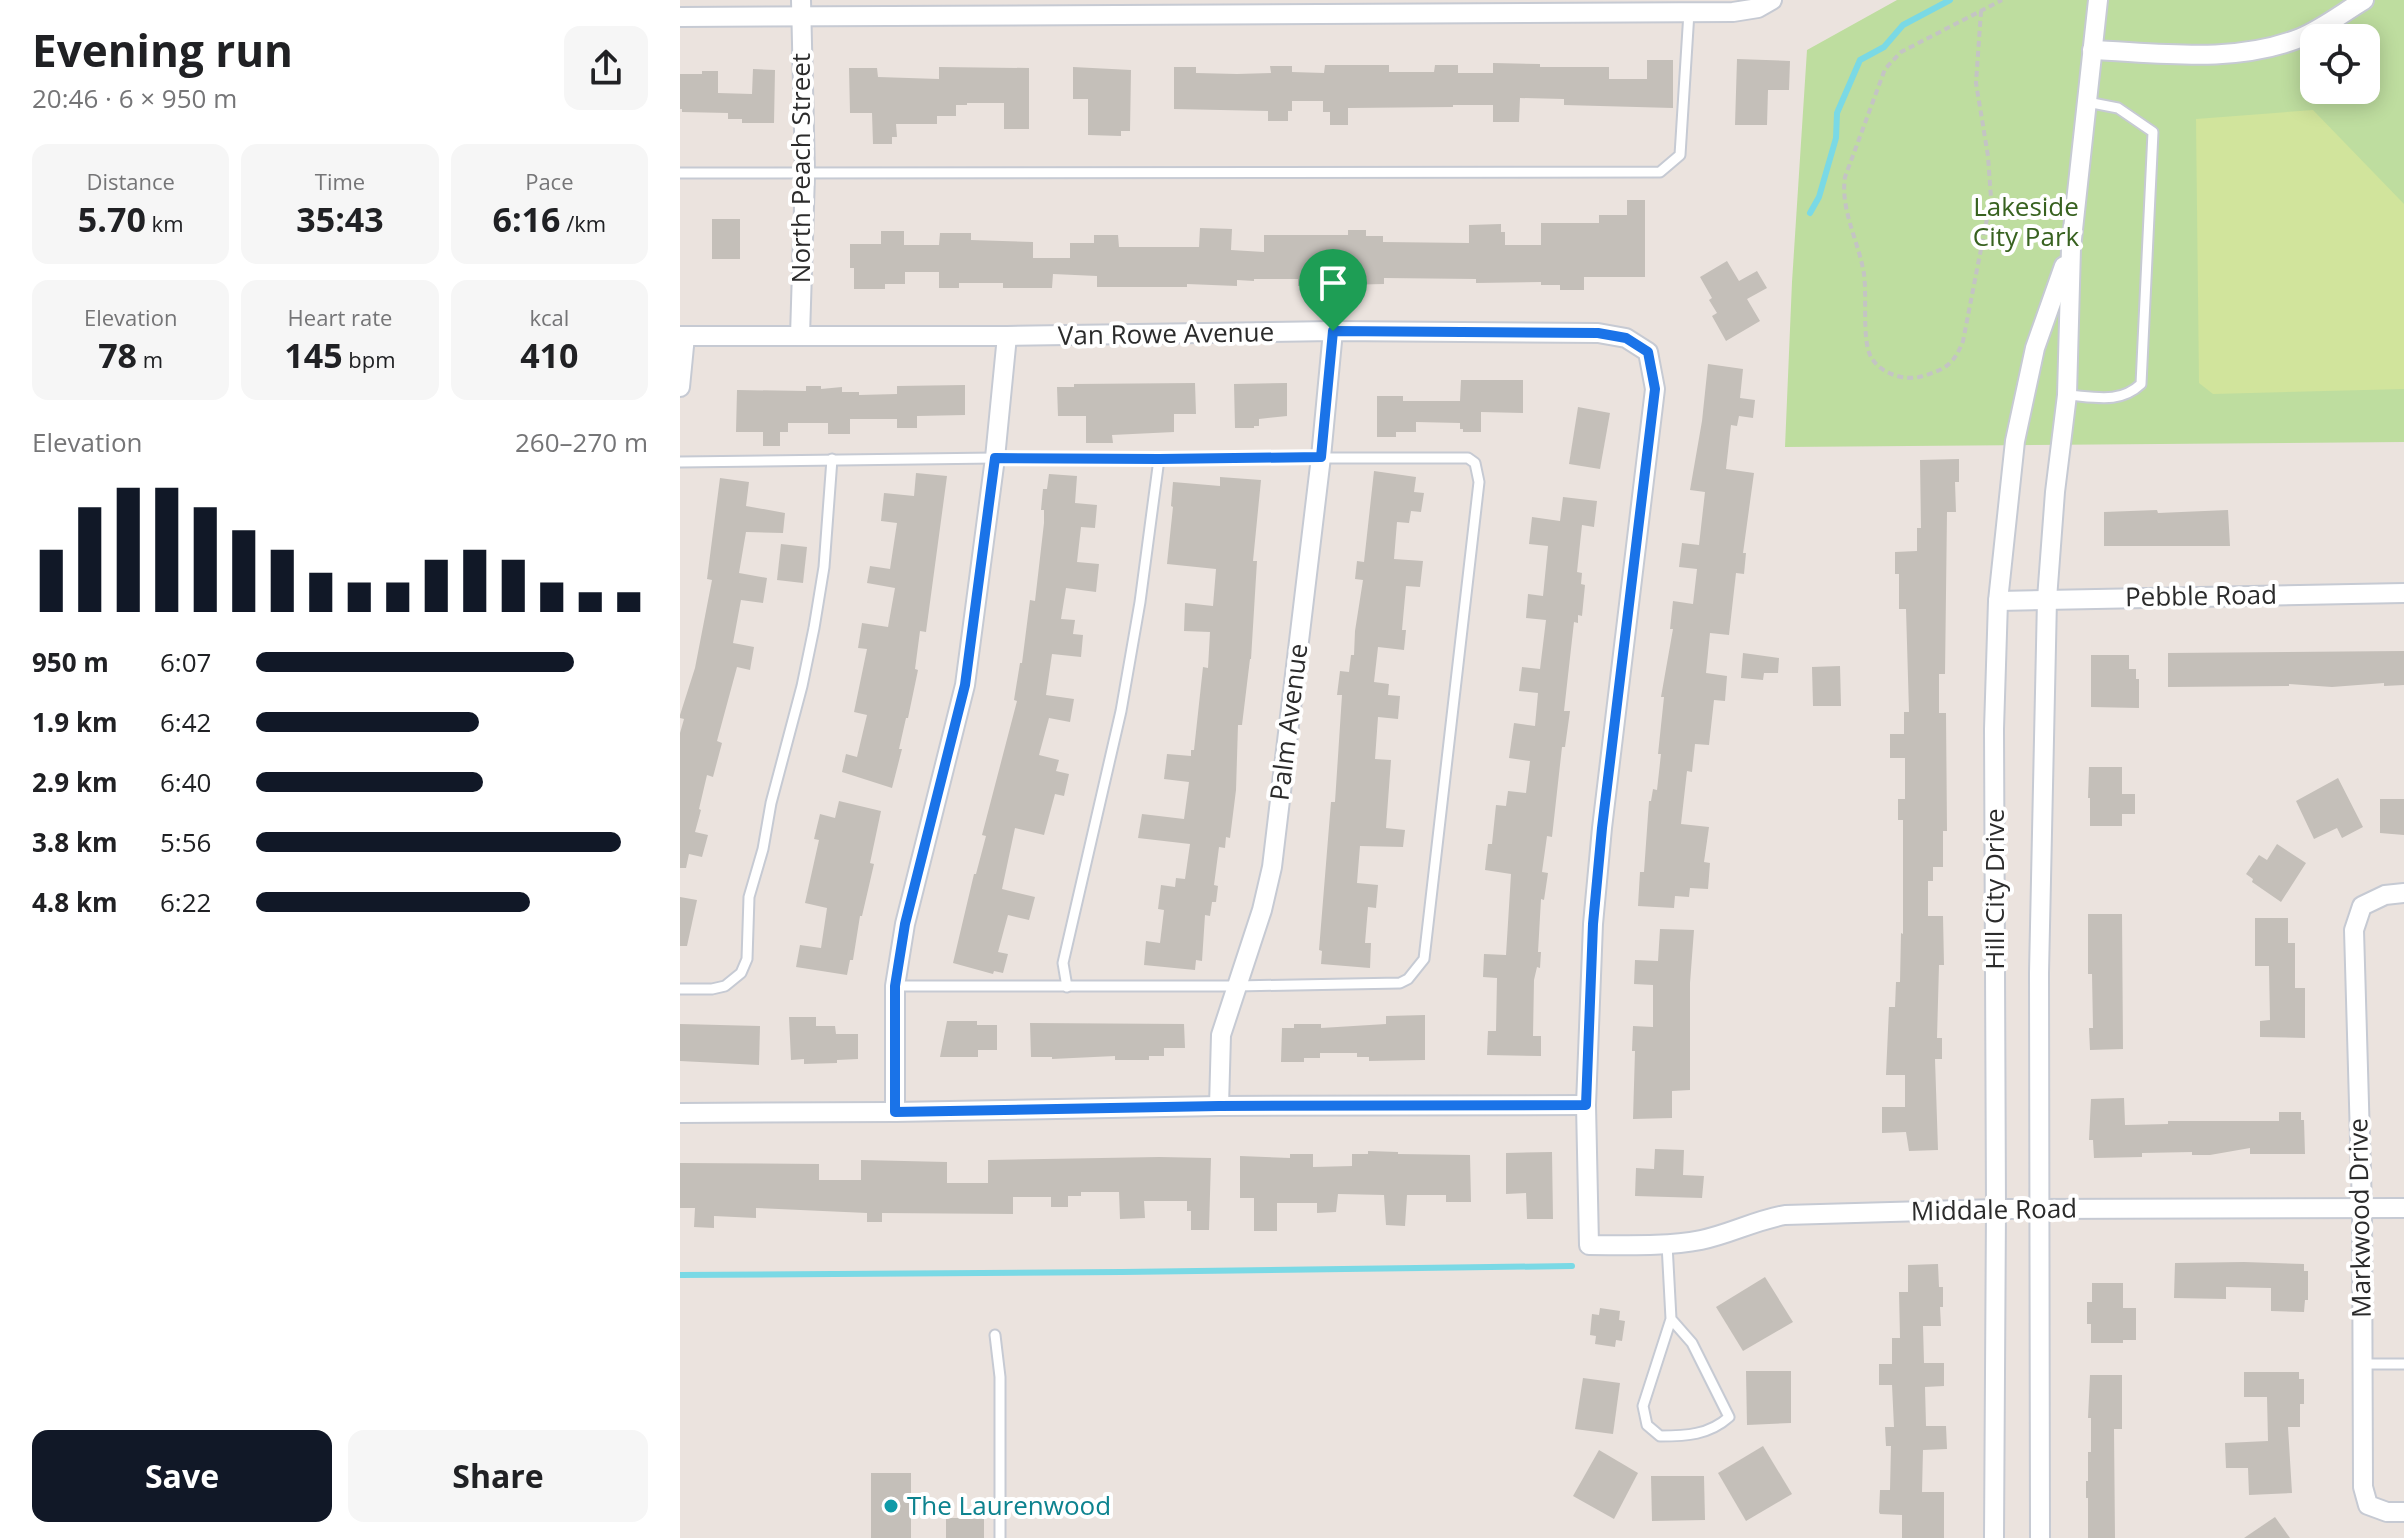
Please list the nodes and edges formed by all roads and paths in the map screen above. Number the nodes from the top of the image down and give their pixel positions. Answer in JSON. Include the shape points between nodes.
{"nodes":[{"id":1,"x":1772,"y":0,"type":"edge"},
{"id":2,"x":2002,"y":0,"type":"edge"},
{"id":3,"x":2098,"y":0,"type":"edge"},
{"id":4,"x":2364,"y":0,"type":"edge"},
{"id":5,"x":1544,"y":6,"type":"edge"},
{"id":6,"x":801,"y":9,"type":"edge"},
{"id":7,"x":1981,"y":11,"type":"junction"},
{"id":8,"x":1689,"y":12,"type":"junction"},
{"id":9,"x":680,"y":17,"type":"edge"},
{"id":10,"x":2092,"y":50,"type":"junction"},
{"id":11,"x":2085,"y":102,"type":"junction"},
{"id":12,"x":680,"y":173,"type":"edge"},
{"id":13,"x":805,"y":174,"type":"junction"},
{"id":14,"x":2071,"y":248,"type":"junction"},
{"id":15,"x":1333,"y":331,"type":"junction"},
{"id":16,"x":682,"y":336,"type":"edge"},
{"id":17,"x":800,"y":336,"type":"junction"},
{"id":18,"x":1007,"y":336,"type":"junction"},
{"id":19,"x":680,"y":387,"type":"edge"},
{"id":20,"x":2067,"y":395,"type":"junction"},
{"id":21,"x":1321,"y":457,"type":"junction"},
{"id":22,"x":995,"y":458,"type":"junction"},
{"id":23,"x":832,"y":459,"type":"junction"},
{"id":24,"x":1159,"y":459,"type":"junction"},
{"id":25,"x":680,"y":462,"type":"edge"},
{"id":26,"x":2404,"y":593,"type":"edge"},
{"id":27,"x":2047,"y":599,"type":"junction"},
{"id":28,"x":1998,"y":601,"type":"junction"},
{"id":29,"x":2404,"y":893,"type":"edge"},
{"id":30,"x":895,"y":986,"type":"junction"},
{"id":31,"x":1236,"y":986,"type":"junction"},
{"id":32,"x":1067,"y":987,"type":"junction"},
{"id":33,"x":680,"y":989,"type":"edge"},
{"id":34,"x":1586,"y":1105,"type":"junction"},
{"id":35,"x":1219,"y":1106,"type":"junction"},
{"id":36,"x":895,"y":1112,"type":"junction"},
{"id":37,"x":680,"y":1113,"type":"edge"},
{"id":38,"x":2041,"y":1208,"type":"junction"},
{"id":39,"x":2362,"y":1208,"type":"junction"},
{"id":40,"x":2404,"y":1208,"type":"edge"},
{"id":41,"x":1996,"y":1209,"type":"junction"},
{"id":42,"x":1667,"y":1244,"type":"junction"},
{"id":43,"x":1671,"y":1319,"type":"junction"},
{"id":44,"x":995,"y":1335,"type":"dead end"},
{"id":45,"x":2361,"y":1364,"type":"junction"},
{"id":46,"x":2404,"y":1364,"type":"edge"},
{"id":47,"x":2404,"y":1512,"type":"edge"},
{"id":48,"x":1000,"y":1538,"type":"edge"},
{"id":49,"x":1994,"y":1538,"type":"edge"},
{"id":50,"x":2040,"y":1538,"type":"edge"}],
"edges":[{"from":1,"to":8,"type":"street","via":[[1733,12]]},
{"from":2,"to":7,"type":"path"},
{"from":3,"to":10,"type":"street","name":"Hill City Drive"},
{"from":4,"to":10,"type":"street","via":[[2303,37],[2263,50],[2210,55]]},
{"from":5,"to":6,"type":"street"},
{"from":5,"to":8,"type":"street"},
{"from":6,"to":9,"type":"street"},
{"from":6,"to":13,"type":"street","name":"North Peach Street"},
{"from":7,"to":7,"type":"path","via":[[1976,83],[1991,198],[1963,341],[1957,357],[1942,370],[1917,378],[1894,375],[1876,365],[1869,353],[1864,274],[1843,191],[1845,177],[1885,69],[1901,52]]},
{"from":8,"to":13,"type":"lane","via":[[1680,155],[1660,172]]},
{"from":10,"to":11,"type":"street","name":"Hill City Drive"},
{"from":11,"to":14,"type":"street","name":"Hill City Drive"},
{"from":11,"to":20,"type":"lane","via":[[2118,108],[2153,132],[2141,384],[2116,398]]},
{"from":12,"to":13,"type":"lane"},
{"from":13,"to":17,"type":"street","name":"North Peach Street"},
{"from":14,"to":20,"type":"street","name":"Hill City Drive"},
{"from":14,"to":28,"type":"street","name":"Hill City Drive","via":[[2035,348],[2015,441]]},
{"from":15,"to":18,"type":"street","name":"Van Rowe Avenue"},
{"from":15,"to":21,"type":"street","name":"Palm Avenue"},
{"from":15,"to":34,"type":"street","name":"Van Rowe Avenue","via":[[1598,333],[1626,338],[1648,352],[1655,389],[1602,828]]},
{"from":16,"to":17,"type":"street","name":"Van Rowe Avenue"},
{"from":16,"to":19,"type":"street"},
{"from":17,"to":18,"type":"street","name":"Van Rowe Avenue"},
{"from":18,"to":22,"type":"street"},
{"from":20,"to":27,"type":"street","name":"Hill City Drive"},
{"from":21,"to":24,"type":"lane"},
{"from":21,"to":31,"type":"street","name":"Palm Avenue","via":[[1272,867]]},
{"from":21,"to":31,"type":"lane","via":[[1468,458],[1477,470],[1424,959],[1400,983]]},
{"from":22,"to":23,"type":"lane"},
{"from":22,"to":24,"type":"lane"},
{"from":22,"to":30,"type":"street","via":[[965,685],[905,924]]},
{"from":23,"to":25,"type":"lane"},
{"from":23,"to":33,"type":"lane","via":[[814,628],[749,897],[747,959],[741,973],[725,986]]},
{"from":24,"to":32,"type":"lane","via":[[1121,711],[1063,963]]},
{"from":26,"to":27,"type":"street","name":"Pebble Road"},
{"from":27,"to":28,"type":"street","name":"Pebble Road"},
{"from":27,"to":38,"type":"street","name":"Hill City Drive","via":[[2039,973]]},
{"from":28,"to":41,"type":"street","name":"Hill City Drive"},
{"from":29,"to":39,"type":"street","name":"Markwood Drive","via":[[2362,906],[2354,930]]},
{"from":30,"to":32,"type":"lane"},
{"from":30,"to":36,"type":"street"},
{"from":31,"to":32,"type":"lane"},
{"from":31,"to":35,"type":"street","name":"Palm Avenue","via":[[1221,1035]]},
{"from":34,"to":35,"type":"street"},
{"from":34,"to":42,"type":"street","name":"Middale Road","via":[[1589,1245]]},
{"from":35,"to":36,"type":"street"},
{"from":36,"to":37,"type":"street"},
{"from":38,"to":39,"type":"street","name":"Middale Road"},
{"from":38,"to":41,"type":"street","name":"Middale Road"},
{"from":38,"to":50,"type":"street","name":"Hill City Drive"},
{"from":39,"to":40,"type":"street","name":"Middale Road"},
{"from":39,"to":45,"type":"street","name":"Markwood Drive"},
{"from":41,"to":42,"type":"street","name":"Middale Road","via":[[1785,1215],[1703,1240]]},
{"from":41,"to":49,"type":"street","name":"Hill City Drive"},
{"from":42,"to":43,"type":"lane"},
{"from":43,"to":43,"type":"lane","via":[[1692,1343],[1729,1417],[1717,1428],[1690,1436],[1660,1436],[1647,1425],[1643,1406]]},
{"from":44,"to":48,"type":"lane"},
{"from":45,"to":46,"type":"lane"},
{"from":45,"to":47,"type":"street","name":"Markwood Drive","via":[[2363,1487],[2368,1505]]}]}
